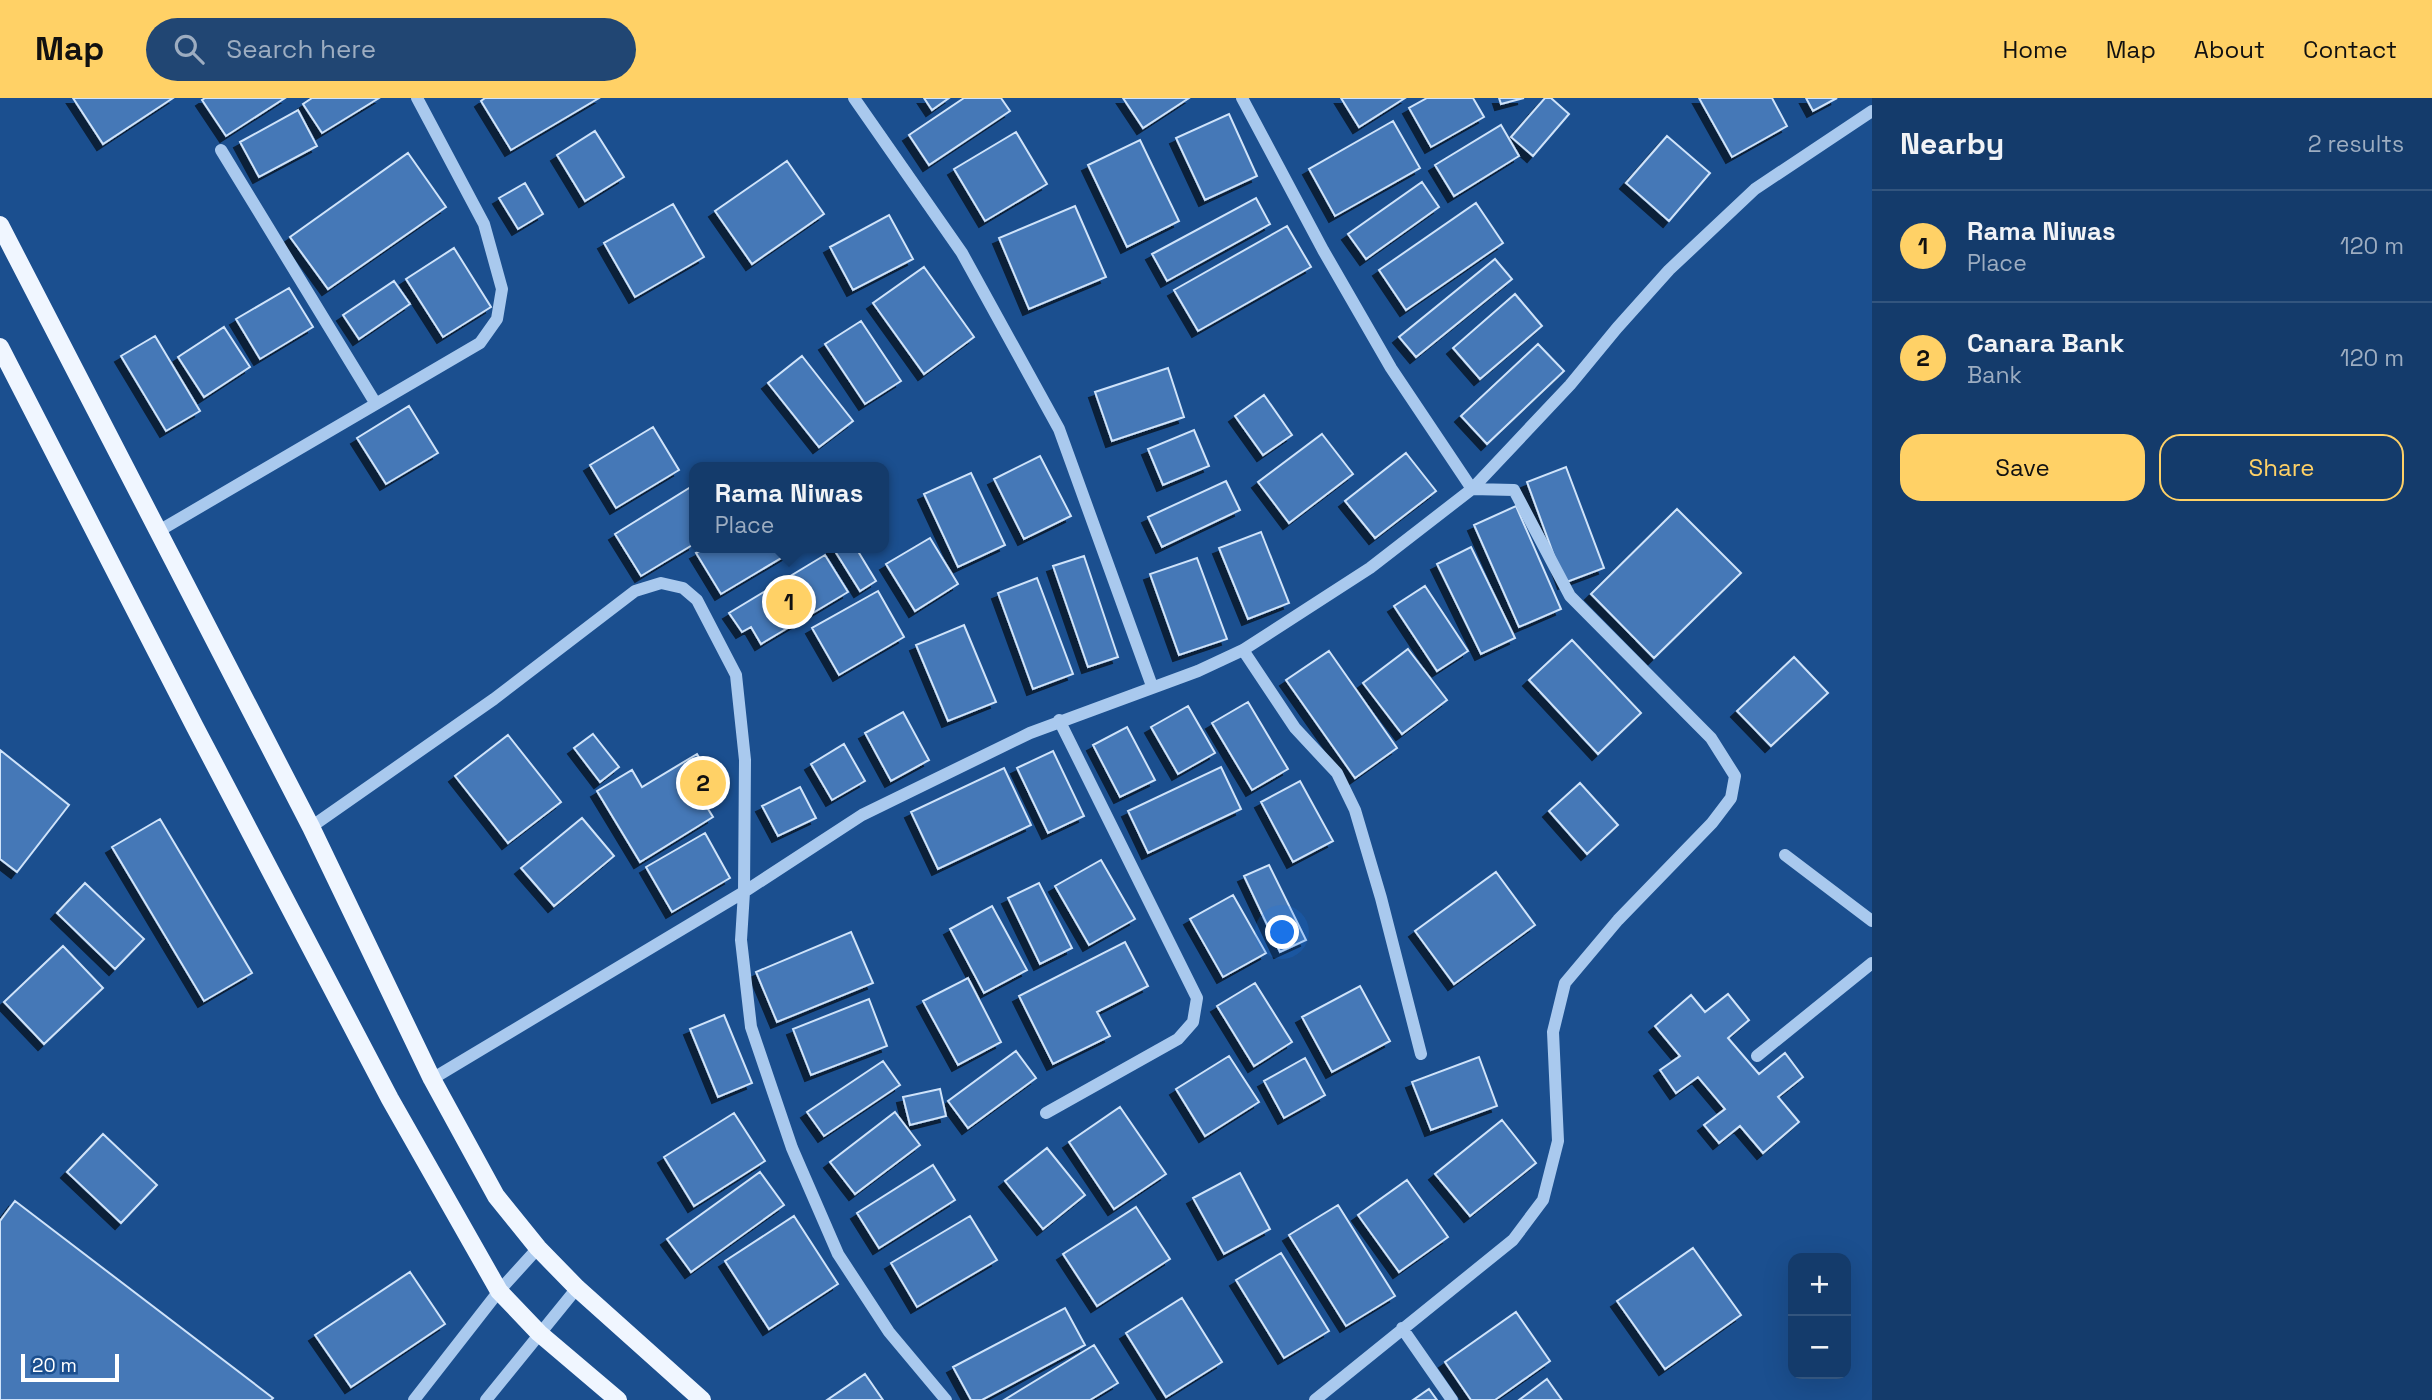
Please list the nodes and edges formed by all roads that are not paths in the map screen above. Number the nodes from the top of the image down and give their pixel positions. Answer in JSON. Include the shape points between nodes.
{"nodes":[{"id":1,"x":417,"y":98,"type":"edge"},
{"id":2,"x":855,"y":98,"type":"edge"},
{"id":3,"x":1242,"y":98,"type":"edge"},
{"id":4,"x":1872,"y":111,"type":"edge"},
{"id":5,"x":222,"y":150,"type":"dead end"},
{"id":6,"x":0,"y":225,"type":"edge"},
{"id":7,"x":0,"y":347,"type":"edge"},
{"id":8,"x":376,"y":404,"type":"junction"},
{"id":9,"x":1472,"y":489,"type":"junction"},
{"id":10,"x":157,"y":532,"type":"junction"},
{"id":11,"x":1243,"y":650,"type":"junction"},
{"id":12,"x":1152,"y":686,"type":"junction"},
{"id":13,"x":1059,"y":720,"type":"junction"},
{"id":14,"x":311,"y":827,"type":"junction"},
{"id":15,"x":1785,"y":855,"type":"dead end"},
{"id":16,"x":744,"y":892,"type":"junction"},
{"id":17,"x":1872,"y":921,"type":"edge"},
{"id":18,"x":1872,"y":963,"type":"edge"},
{"id":19,"x":1421,"y":1054,"type":"dead end"},
{"id":20,"x":1758,"y":1056,"type":"dead end"},
{"id":21,"x":432,"y":1079,"type":"junction"},
{"id":22,"x":1046,"y":1113,"type":"dead end"},
{"id":23,"x":538,"y":1248,"type":"junction"},
{"id":24,"x":577,"y":1288,"type":"junction"},
{"id":25,"x":499,"y":1291,"type":"junction"},
{"id":26,"x":1402,"y":1328,"type":"junction"},
{"id":27,"x":539,"y":1333,"type":"junction"},
{"id":28,"x":414,"y":1400,"type":"edge"},
{"id":29,"x":486,"y":1400,"type":"edge"},
{"id":30,"x":618,"y":1400,"type":"edge"},
{"id":31,"x":702,"y":1400,"type":"edge"},
{"id":32,"x":946,"y":1400,"type":"edge"},
{"id":33,"x":1315,"y":1400,"type":"edge"},
{"id":34,"x":1452,"y":1400,"type":"edge"}],
"edges":[{"from":1,"to":8,"type":"street","via":[[484,224],[502,289],[497,319],[480,343]]},
{"from":2,"to":12,"type":"street","via":[[962,253],[1059,429]]},
{"from":3,"to":9,"type":"street","via":[[1391,368]]},
{"from":4,"to":9,"type":"street","via":[[1755,189],[1678,261]]},
{"from":5,"to":8,"type":"street"},
{"from":6,"to":10,"type":"main road"},
{"from":7,"to":25,"type":"main road","via":[[390,1099]]},
{"from":8,"to":10,"type":"street"},
{"from":9,"to":11,"type":"street","via":[[1370,568]]},
{"from":9,"to":26,"type":"street","via":[[1514,490],[1570,596],[1711,738],[1735,776],[1731,798],[1712,823],[1618,920],[1565,983],[1553,1032],[1558,1141],[1544,1200],[1513,1240]]},
{"from":10,"to":14,"type":"main road"},
{"from":11,"to":12,"type":"street"},
{"from":11,"to":19,"type":"street","via":[[1295,728],[1337,773],[1355,810]]},
{"from":12,"to":13,"type":"street"},
{"from":13,"to":16,"type":"street","via":[[862,815]]},
{"from":13,"to":22,"type":"street","via":[[1196,998],[1192,1022],[1178,1039]]},
{"from":14,"to":16,"type":"street","via":[[494,699],[635,591],[661,583],[683,587],[697,600],[736,675],[745,760]]},
{"from":14,"to":21,"type":"main road"},
{"from":15,"to":17,"type":"street"},
{"from":16,"to":21,"type":"street"},
{"from":16,"to":32,"type":"street","via":[[741,940],[751,1027],[792,1148],[838,1254],[889,1332]]},
{"from":18,"to":20,"type":"street"},
{"from":21,"to":23,"type":"main road","via":[[496,1196]]},
{"from":23,"to":24,"type":"main road"},
{"from":23,"to":25,"type":"street"},
{"from":24,"to":27,"type":"street"},
{"from":24,"to":31,"type":"main road"},
{"from":25,"to":27,"type":"main road"},
{"from":25,"to":28,"type":"street"},
{"from":26,"to":33,"type":"street"},
{"from":26,"to":34,"type":"street"},
{"from":27,"to":29,"type":"street"},
{"from":27,"to":30,"type":"main road"}]}
